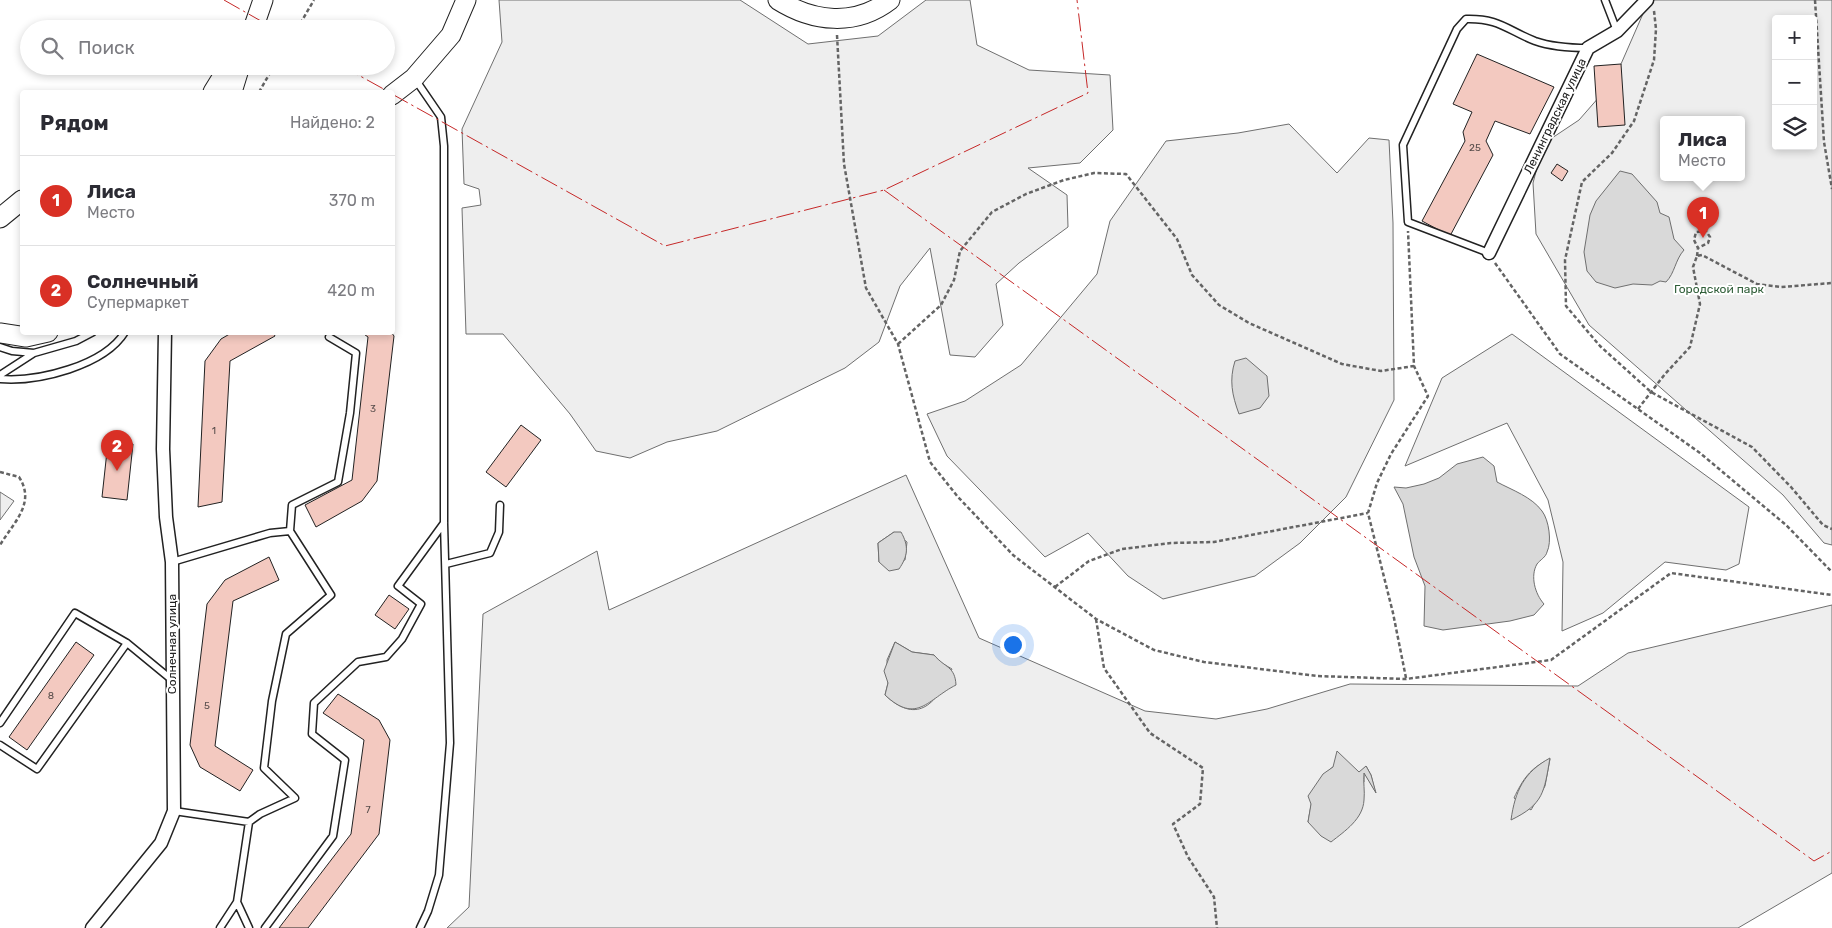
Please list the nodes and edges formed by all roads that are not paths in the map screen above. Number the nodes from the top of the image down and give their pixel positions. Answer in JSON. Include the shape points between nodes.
{"nodes":[{"id":1,"x":466,"y":0,"type":"edge"},
{"id":2,"x":778,"y":0,"type":"edge"},
{"id":3,"x":890,"y":0,"type":"edge"},
{"id":4,"x":1605,"y":0,"type":"edge"},
{"id":5,"x":1650,"y":5,"type":"edge"},
{"id":6,"x":1617,"y":31,"type":"junction"},
{"id":7,"x":1588,"y":48,"type":"junction"},
{"id":8,"x":224,"y":75,"type":"edge"},
{"id":9,"x":237,"y":75,"type":"edge"},
{"id":10,"x":414,"y":78,"type":"junction"},
{"id":11,"x":215,"y":90,"type":"edge"},
{"id":12,"x":233,"y":90,"type":"edge"},
{"id":13,"x":395,"y":93,"type":"edge"},
{"id":14,"x":20,"y":202,"type":"edge"},
{"id":15,"x":0,"y":218,"type":"edge"},
{"id":16,"x":1489,"y":253,"type":"joint"},
{"id":17,"x":37,"y":335,"type":"edge"},
{"id":18,"x":87,"y":335,"type":"edge"},
{"id":19,"x":123,"y":335,"type":"edge"},
{"id":20,"x":165,"y":335,"type":"edge"},
{"id":21,"x":329,"y":337,"type":"dead end"},
{"id":22,"x":3,"y":338,"type":"edge"},
{"id":23,"x":34,"y":353,"type":"junction"},
{"id":24,"x":0,"y":375,"type":"edge"},
{"id":25,"x":0,"y":379,"type":"edge"},
{"id":26,"x":500,"y":505,"type":"dead end"},
{"id":27,"x":444,"y":523,"type":"junction"},
{"id":28,"x":290,"y":531,"type":"junction"},
{"id":29,"x":172,"y":562,"type":"junction"},
{"id":30,"x":446,"y":564,"type":"junction"},
{"id":31,"x":127,"y":644,"type":"junction"},
{"id":32,"x":172,"y":680,"type":"junction"},
{"id":33,"x":0,"y":723,"type":"edge"},
{"id":34,"x":0,"y":745,"type":"edge"},
{"id":35,"x":174,"y":811,"type":"junction"},
{"id":36,"x":249,"y":822,"type":"junction"},
{"id":37,"x":237,"y":902,"type":"junction"},
{"id":38,"x":92,"y":928,"type":"edge"},
{"id":39,"x":220,"y":928,"type":"edge"},
{"id":40,"x":249,"y":928,"type":"edge"},
{"id":41,"x":265,"y":928,"type":"edge"},
{"id":42,"x":420,"y":928,"type":"edge"}],
"edges":[{"from":1,"to":10,"type":"street","via":[[451,35]]},
{"from":2,"to":3,"type":"street","via":[[808,16],[836,20],[859,15]]},
{"from":4,"to":6,"type":"lane"},
{"from":5,"to":6,"type":"street","name":"Ленинградская улица"},
{"from":6,"to":7,"type":"street","name":"Ленинградская улица"},
{"from":7,"to":16,"type":"street","name":"Ленинградская улица"},
{"from":7,"to":16,"type":"lane","via":[[1565,48],[1535,41],[1499,22],[1466,19],[1457,29],[1403,145],[1408,222]]},
{"from":8,"to":11,"type":"street"},
{"from":9,"to":12,"type":"street"},
{"from":10,"to":13,"type":"street"},
{"from":10,"to":27,"type":"lane","via":[[441,117],[444,146]]},
{"from":14,"to":15,"type":"street"},
{"from":17,"to":22,"type":"street"},
{"from":18,"to":23,"type":"lane"},
{"from":19,"to":25,"type":"lane","via":[[111,349],[85,363],[45,376]]},
{"from":20,"to":29,"type":"street","name":"Солнечная улица","via":[[163,449]]},
{"from":21,"to":28,"type":"lane","via":[[356,353],[338,482],[292,505]]},
{"from":22,"to":23,"type":"lane","via":[[12,351]]},
{"from":23,"to":24,"type":"lane"},
{"from":26,"to":30,"type":"lane","via":[[499,532],[490,553]]},
{"from":27,"to":30,"type":"lane"},
{"from":27,"to":41,"type":"lane","via":[[398,586],[421,604],[402,639],[386,657],[358,662],[314,703],[312,734],[345,760],[333,836]]},
{"from":28,"to":29,"type":"lane","via":[[270,533]]},
{"from":28,"to":36,"type":"lane","via":[[330,595],[286,634],[272,701],[264,768],[294,798]]},
{"from":29,"to":32,"type":"street","name":"Солнечная улица"},
{"from":30,"to":42,"type":"lane","via":[[450,743],[439,874]]},
{"from":31,"to":32,"type":"lane"},
{"from":31,"to":33,"type":"lane","via":[[75,612]]},
{"from":31,"to":34,"type":"lane","via":[[37,769]]},
{"from":32,"to":35,"type":"street","name":"Солнечная улица"},
{"from":35,"to":36,"type":"lane"},
{"from":35,"to":38,"type":"street","name":"Солнечная улица","via":[[161,843]]},
{"from":36,"to":37,"type":"lane"},
{"from":37,"to":39,"type":"lane"},
{"from":37,"to":40,"type":"lane"}]}
